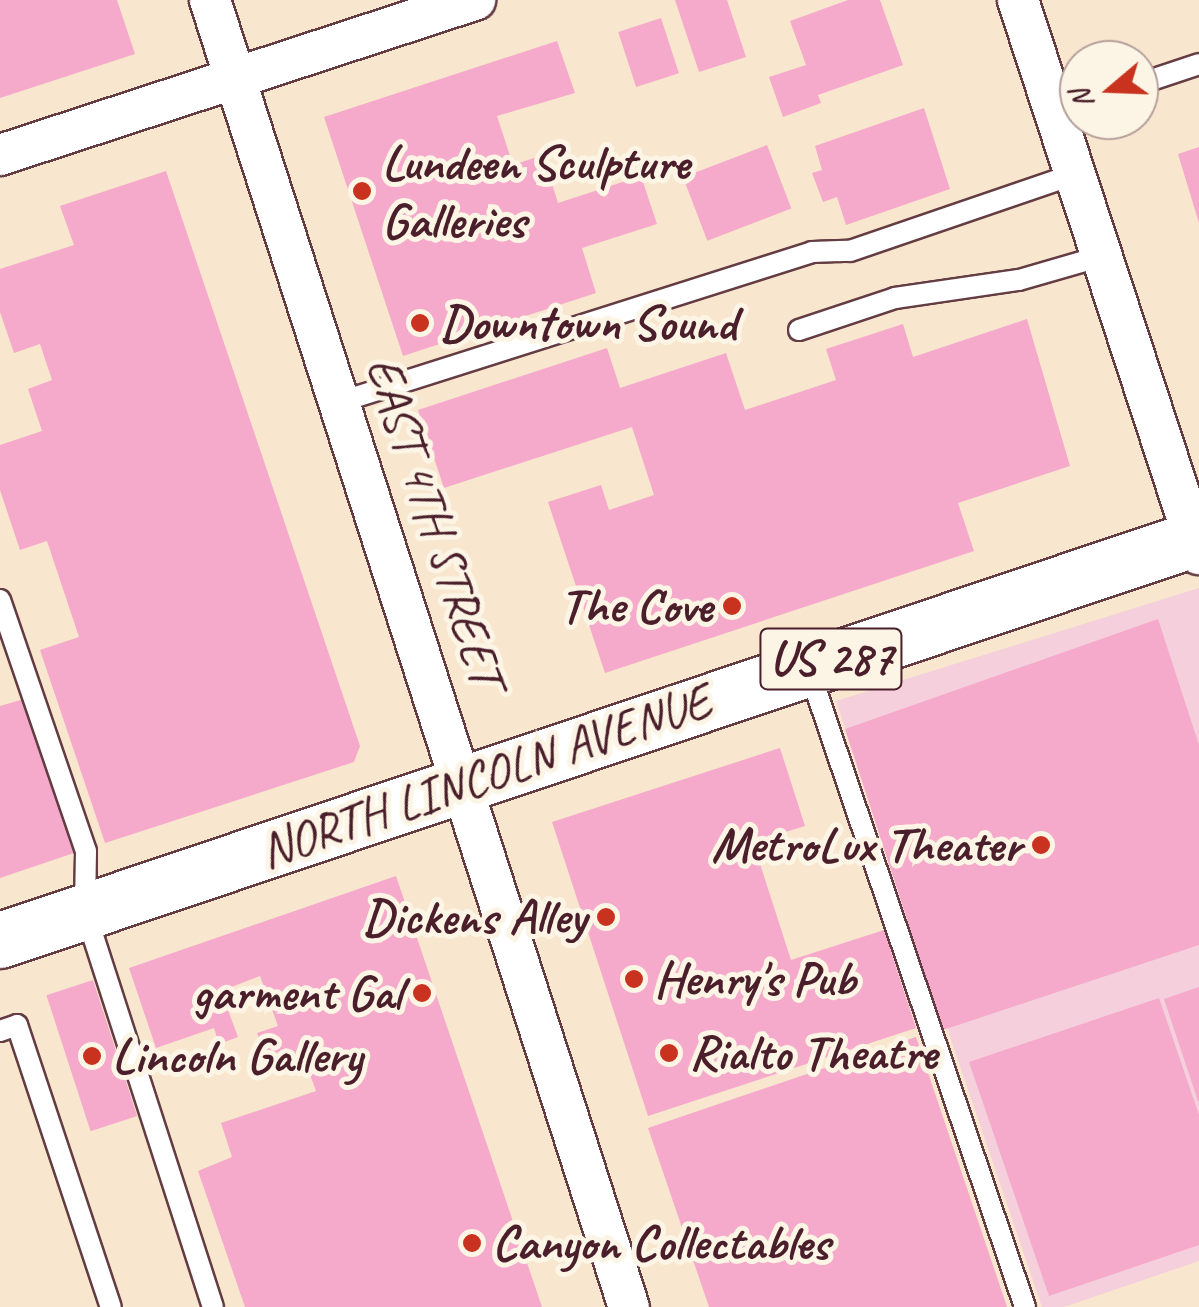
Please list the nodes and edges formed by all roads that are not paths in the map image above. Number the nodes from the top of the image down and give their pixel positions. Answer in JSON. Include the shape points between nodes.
{"nodes":[{"id":1,"x":210,"y":0,"type":"edge"},
{"id":2,"x":475,"y":0,"type":"edge"},
{"id":3,"x":1018,"y":0,"type":"edge"},
{"id":4,"x":1199,"y":64,"type":"edge"},
{"id":5,"x":1159,"y":77,"type":"edge"},
{"id":6,"x":236,"y":80,"type":"junction"},
{"id":7,"x":1059,"y":91,"type":"edge"},
{"id":8,"x":1071,"y":140,"type":"edge"},
{"id":9,"x":0,"y":154,"type":"edge"},
{"id":10,"x":1075,"y":174,"type":"junction"},
{"id":11,"x":1102,"y":256,"type":"junction"},
{"id":12,"x":799,"y":330,"type":"dead end"},
{"id":13,"x":340,"y":402,"type":"junction"},
{"id":14,"x":1197,"y":543,"type":"edge"},
{"id":15,"x":0,"y":600,"type":"edge"},
{"id":16,"x":808,"y":667,"type":"junction"},
{"id":17,"x":464,"y":782,"type":"junction"},
{"id":18,"x":84,"y":912,"type":"junction"},
{"id":19,"x":0,"y":940,"type":"edge"},
{"id":20,"x":0,"y":1031,"type":"edge"},
{"id":21,"x":111,"y":1307,"type":"edge"},
{"id":22,"x":214,"y":1307,"type":"edge"},
{"id":23,"x":629,"y":1307,"type":"edge"},
{"id":24,"x":1026,"y":1307,"type":"edge"}],
"edges":[{"from":1,"to":6,"type":"street","name":"EAST 4TH STREET"},
{"from":2,"to":6,"type":"street"},
{"from":3,"to":7,"type":"street"},
{"from":4,"to":5,"type":"lane"},
{"from":6,"to":9,"type":"street"},
{"from":6,"to":13,"type":"street","name":"EAST 4TH STREET"},
{"from":8,"to":10,"type":"street"},
{"from":10,"to":11,"type":"street"},
{"from":10,"to":13,"type":"lane","via":[[850,251],[812,252]]},
{"from":11,"to":12,"type":"lane","via":[[1018,280],[895,298]]},
{"from":11,"to":14,"type":"street"},
{"from":13,"to":17,"type":"street","name":"EAST 4TH STREET"},
{"from":14,"to":16,"type":"highway","name":"NORTH LINCOLN AVENUE","number":"US 287"},
{"from":15,"to":18,"type":"lane","via":[[86,851]]},
{"from":16,"to":17,"type":"highway","name":"NORTH LINCOLN AVENUE","number":"US 287"},
{"from":16,"to":24,"type":"lane"},
{"from":17,"to":18,"type":"highway","name":"NORTH LINCOLN AVENUE","number":"US 287"},
{"from":17,"to":23,"type":"street","name":"EAST 4TH STREET"},
{"from":18,"to":19,"type":"highway","name":"NORTH LINCOLN AVENUE","number":"US 287"},
{"from":18,"to":22,"type":"lane"},
{"from":20,"to":21,"type":"lane","via":[[17,1025]]}]}
